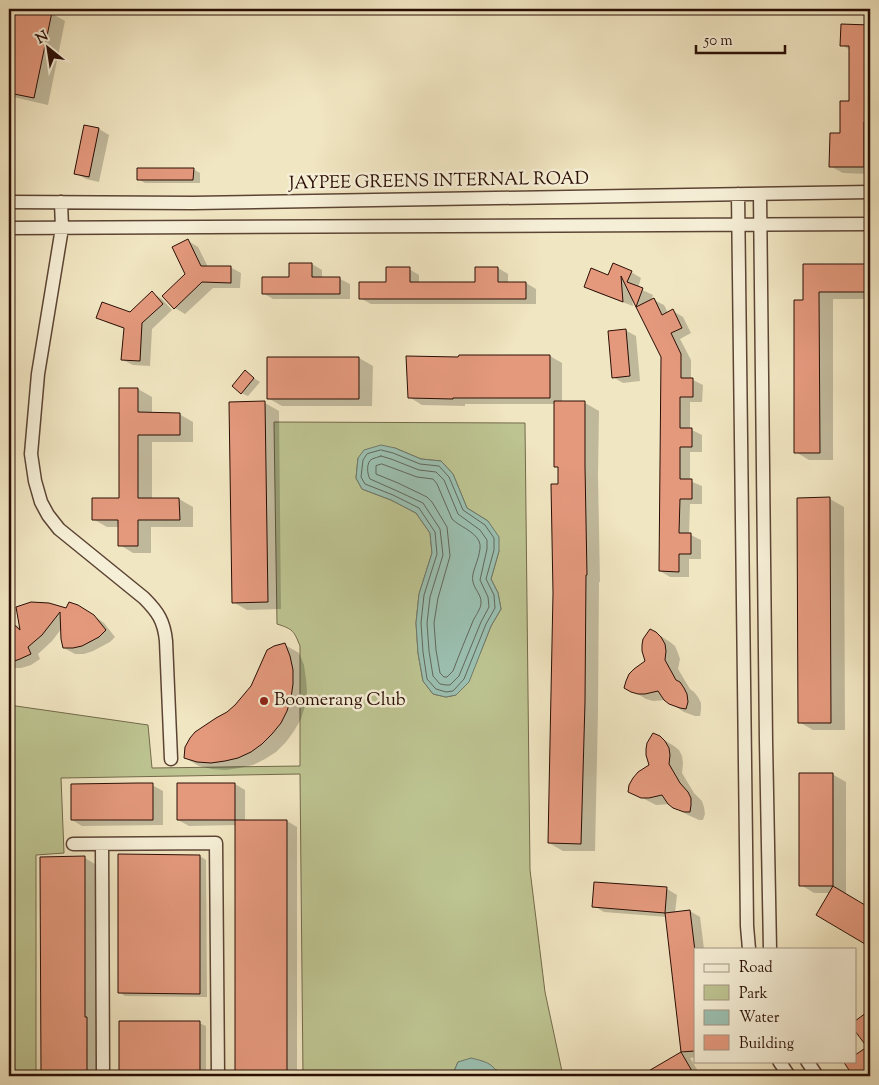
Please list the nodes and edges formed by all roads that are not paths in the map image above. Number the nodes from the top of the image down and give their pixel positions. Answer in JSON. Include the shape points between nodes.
{"nodes":[{"id":1,"x":870,"y":192,"type":"edge"},
{"id":2,"x":738,"y":194,"type":"junction"},
{"id":3,"x":760,"y":194,"type":"junction"},
{"id":4,"x":9,"y":202,"type":"edge"},
{"id":5,"x":61,"y":202,"type":"junction"},
{"id":6,"x":870,"y":224,"type":"edge"},
{"id":7,"x":738,"y":225,"type":"junction"},
{"id":8,"x":760,"y":225,"type":"junction"},
{"id":9,"x":9,"y":228,"type":"edge"},
{"id":10,"x":62,"y":228,"type":"junction"},
{"id":11,"x":171,"y":759,"type":"dead end"},
{"id":12,"x":73,"y":844,"type":"dead end"},
{"id":13,"x":102,"y":844,"type":"junction"},
{"id":14,"x":747,"y":866,"type":"junction"},
{"id":15,"x":768,"y":866,"type":"junction"},
{"id":16,"x":749,"y":948,"type":"edge"},
{"id":17,"x":770,"y":948,"type":"edge"},
{"id":18,"x":780,"y":1062,"type":"edge"},
{"id":19,"x":808,"y":1062,"type":"edge"},
{"id":20,"x":103,"y":1076,"type":"edge"},
{"id":21,"x":218,"y":1076,"type":"edge"},
{"id":22,"x":789,"y":1076,"type":"edge"},
{"id":23,"x":817,"y":1076,"type":"edge"}],
"edges":[{"from":1,"to":3,"type":"street","name":"JAYPEE GREENS INTERNAL ROAD"},
{"from":2,"to":3,"type":"street","name":"JAYPEE GREENS INTERNAL ROAD"},
{"from":2,"to":5,"type":"street","name":"JAYPEE GREENS INTERNAL ROAD","via":[[193,203]]},
{"from":2,"to":7,"type":"street"},
{"from":3,"to":8,"type":"street"},
{"from":4,"to":5,"type":"street","name":"JAYPEE GREENS INTERNAL ROAD"},
{"from":5,"to":10,"type":"street"},
{"from":6,"to":8,"type":"street"},
{"from":7,"to":8,"type":"street"},
{"from":7,"to":10,"type":"street"},
{"from":7,"to":14,"type":"street"},
{"from":8,"to":15,"type":"street"},
{"from":9,"to":10,"type":"street"},
{"from":10,"to":11,"type":"street","via":[[38,374],[31,454],[35,481],[41,502],[59,529],[144,598],[165,627]]},
{"from":12,"to":13,"type":"street"},
{"from":13,"to":20,"type":"street"},
{"from":13,"to":21,"type":"street","via":[[216,842]]},
{"from":14,"to":15,"type":"street"},
{"from":14,"to":16,"type":"street"},
{"from":15,"to":17,"type":"street"},
{"from":18,"to":22,"type":"street"},
{"from":19,"to":23,"type":"street"}]}
